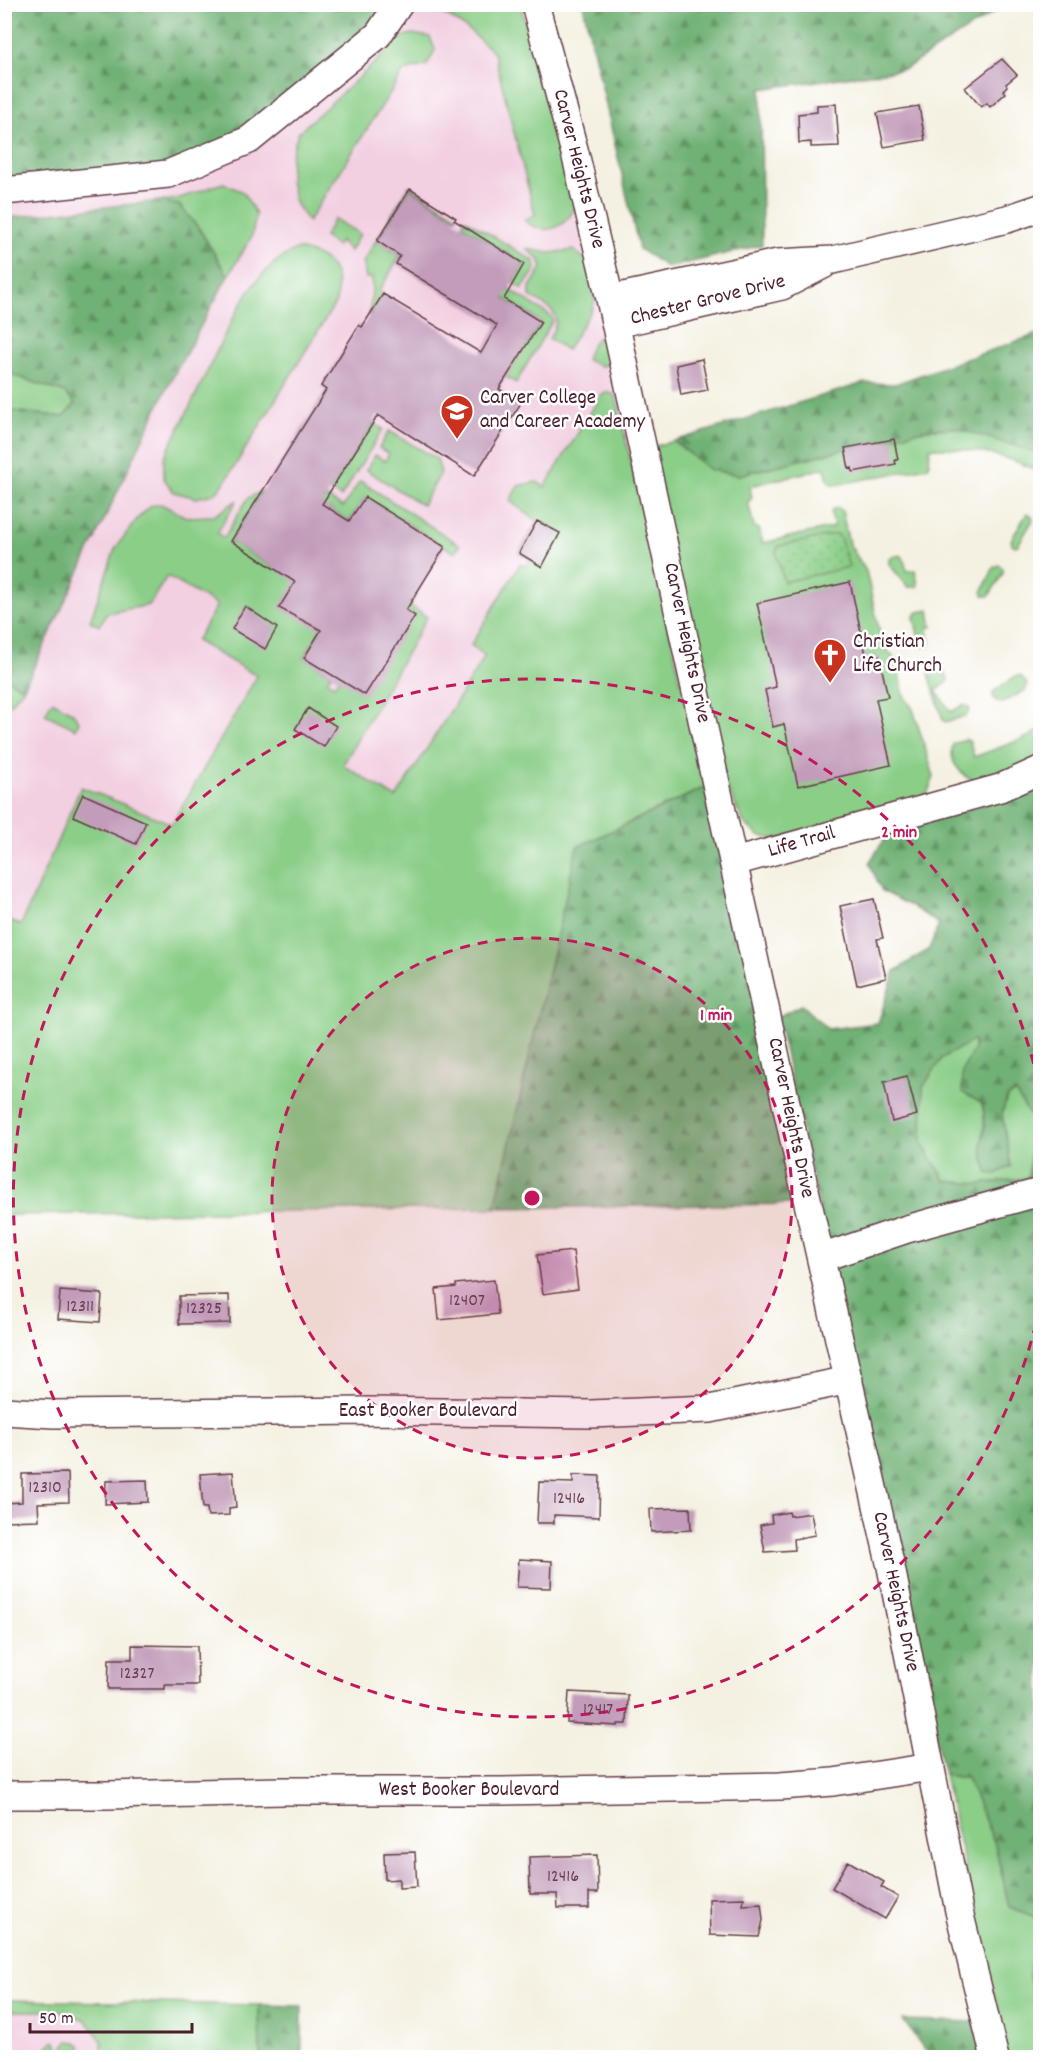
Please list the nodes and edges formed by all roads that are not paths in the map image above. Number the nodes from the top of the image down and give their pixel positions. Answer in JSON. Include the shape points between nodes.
{"nodes":[{"id":1,"x":399,"y":4,"type":"edge"},
{"id":2,"x":535,"y":4,"type":"edge"},
{"id":3,"x":4,"y":191,"type":"edge"},
{"id":4,"x":1041,"y":208,"type":"edge"},
{"id":5,"x":613,"y":311,"type":"junction"},
{"id":6,"x":1041,"y":771,"type":"edge"},
{"id":7,"x":734,"y":862,"type":"junction"},
{"id":8,"x":1041,"y":1192,"type":"edge"},
{"id":9,"x":821,"y":1258,"type":"junction"},
{"id":10,"x":849,"y":1380,"type":"junction"},
{"id":11,"x":4,"y":1411,"type":"edge"},
{"id":12,"x":932,"y":1767,"type":"junction"},
{"id":13,"x":4,"y":1795,"type":"edge"},
{"id":14,"x":995,"y":2058,"type":"edge"}],
"edges":[{"from":1,"to":3,"type":"street","via":[[378,35],[249,140],[168,174]]},
{"from":2,"to":5,"type":"street","name":"Carver Heights Drive"},
{"from":4,"to":5,"type":"street","name":"Chester Grove Drive","via":[[833,260],[778,263]]},
{"from":5,"to":7,"type":"street","name":"Carver Heights Drive"},
{"from":6,"to":7,"type":"street","name":"Life Trail","via":[[1000,788]]},
{"from":7,"to":9,"type":"street","name":"Carver Heights Drive"},
{"from":8,"to":9,"type":"street","via":[[907,1229]]},
{"from":9,"to":10,"type":"street","name":"Carver Heights Drive"},
{"from":10,"to":11,"type":"street","name":"East Booker Boulevard","via":[[710,1409],[591,1414]]},
{"from":10,"to":12,"type":"street","name":"Carver Heights Drive"},
{"from":12,"to":13,"type":"street","name":"West Booker Boulevard","via":[[780,1786]]},
{"from":12,"to":14,"type":"street","name":"Carver Heights Drive","via":[[959,1911]]}]}
